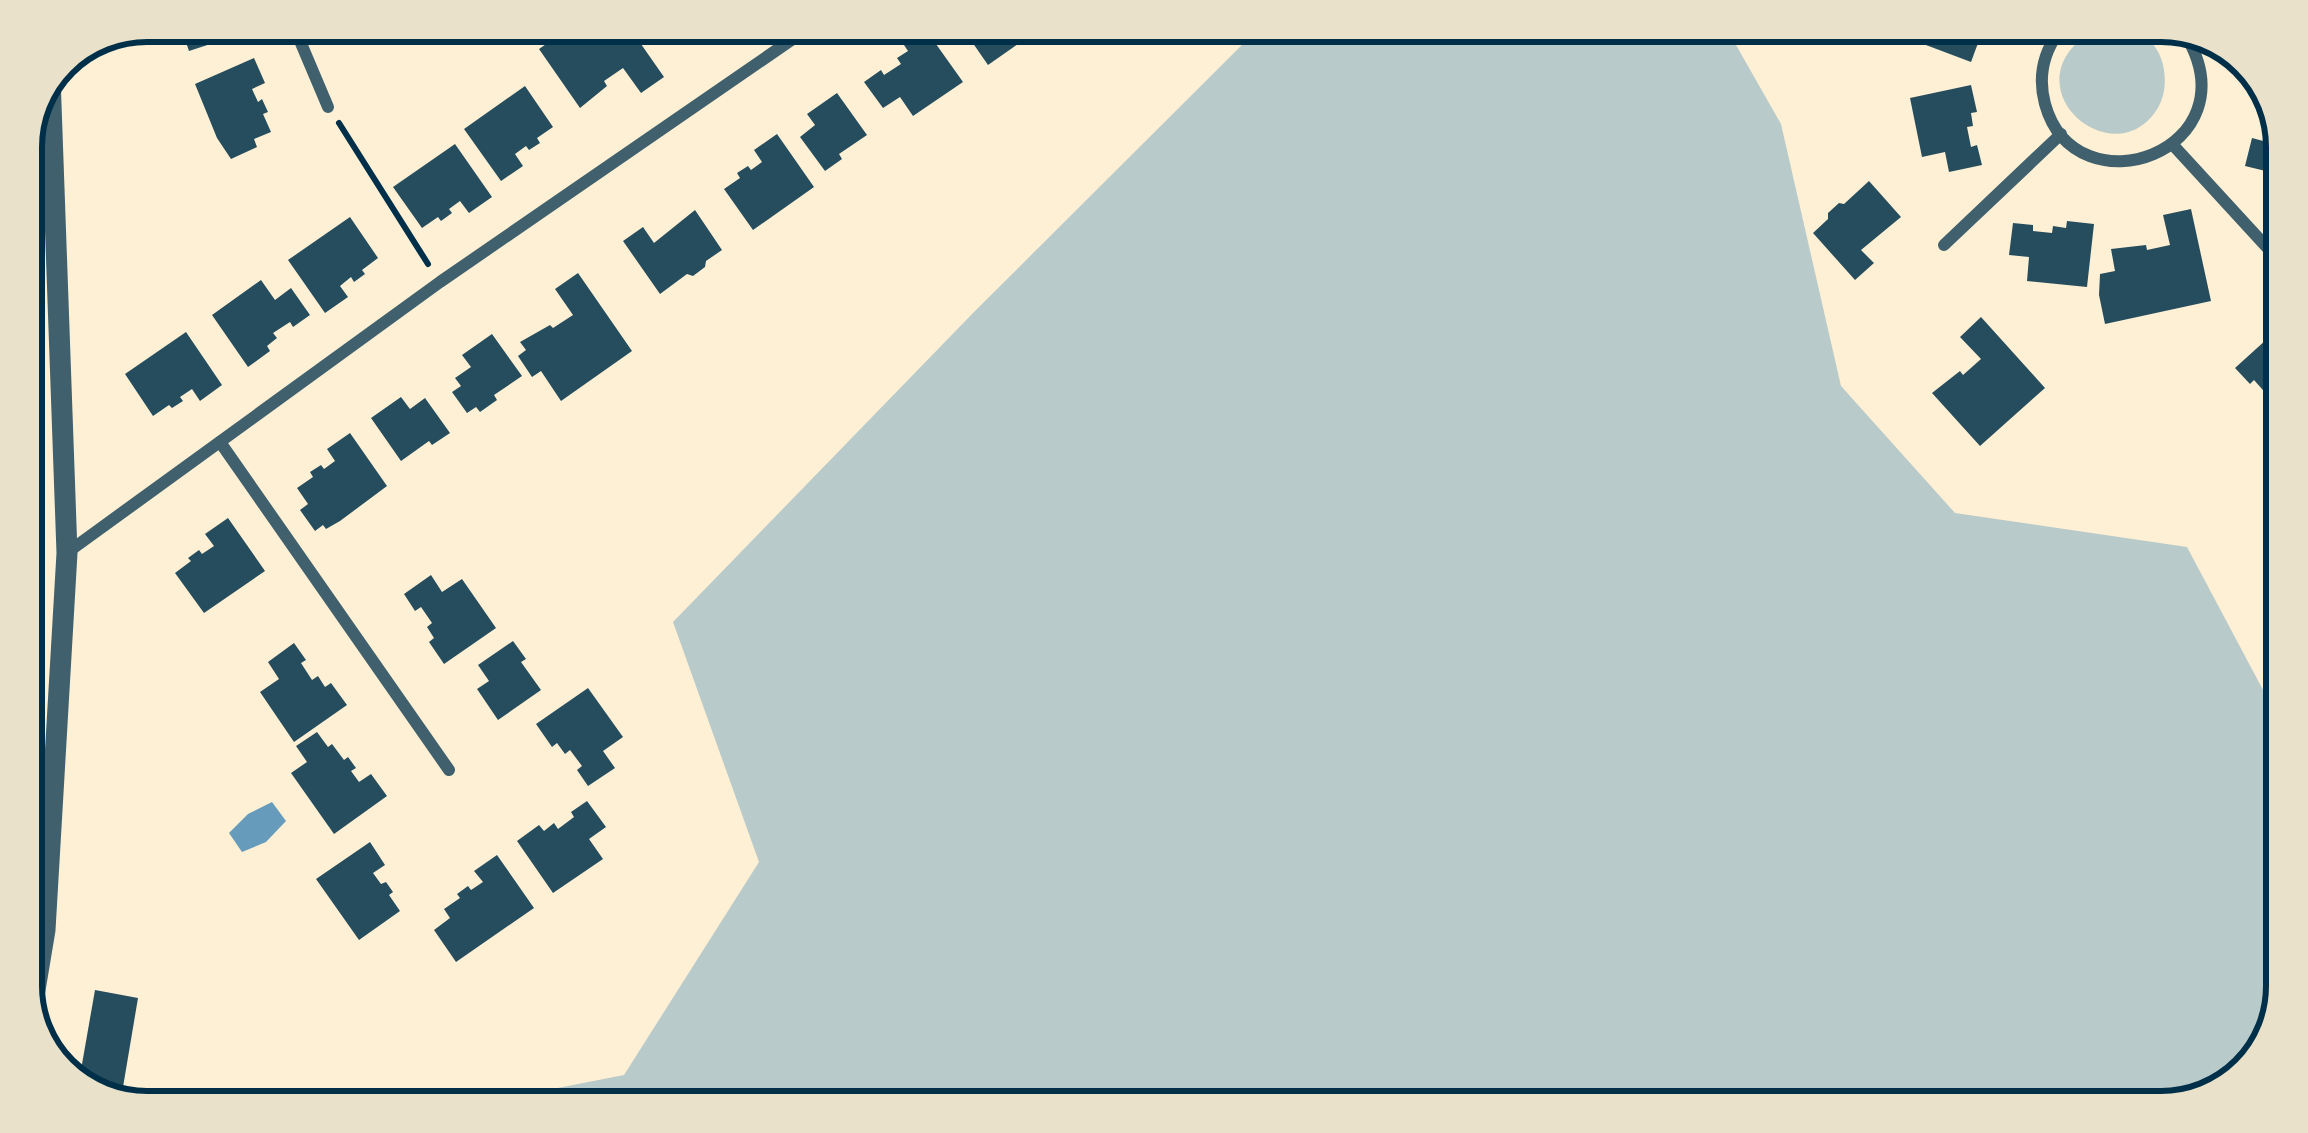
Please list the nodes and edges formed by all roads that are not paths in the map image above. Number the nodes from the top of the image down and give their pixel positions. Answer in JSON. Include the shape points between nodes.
{"nodes":[{"id":1,"x":300,"y":42,"type":"edge"},
{"id":2,"x":788,"y":42,"type":"edge"},
{"id":3,"x":2051,"y":42,"type":"edge"},
{"id":4,"x":2195,"y":49,"type":"edge"},
{"id":5,"x":51,"y":105,"type":"edge"},
{"id":6,"x":328,"y":107,"type":"road end"},
{"id":7,"x":2060,"y":134,"type":"junction"},
{"id":8,"x":2173,"y":145,"type":"junction"},
{"id":9,"x":1944,"y":245,"type":"dead end"},
{"id":10,"x":2266,"y":246,"type":"edge"},
{"id":11,"x":220,"y":442,"type":"junction"},
{"id":12,"x":67,"y":553,"type":"junction"},
{"id":13,"x":449,"y":770,"type":"dead end"},
{"id":14,"x":42,"y":787,"type":"edge"},
{"id":15,"x":53,"y":788,"type":"junction"},
{"id":16,"x":42,"y":943,"type":"edge"}],
"edges":[{"from":1,"to":6,"type":"street"},
{"from":2,"to":11,"type":"street"},
{"from":3,"to":7,"type":"street","via":[[2041,90]]},
{"from":4,"to":8,"type":"street","via":[[2203,88],[2194,120]]},
{"from":5,"to":12,"type":"street"},
{"from":7,"to":8,"type":"street","via":[[2085,154],[2114,162]]},
{"from":7,"to":9,"type":"street"},
{"from":8,"to":10,"type":"street"},
{"from":11,"to":12,"type":"street"},
{"from":11,"to":13,"type":"street"},
{"from":12,"to":15,"type":"street"},
{"from":14,"to":15,"type":"lane"},
{"from":15,"to":16,"type":"street"}]}
